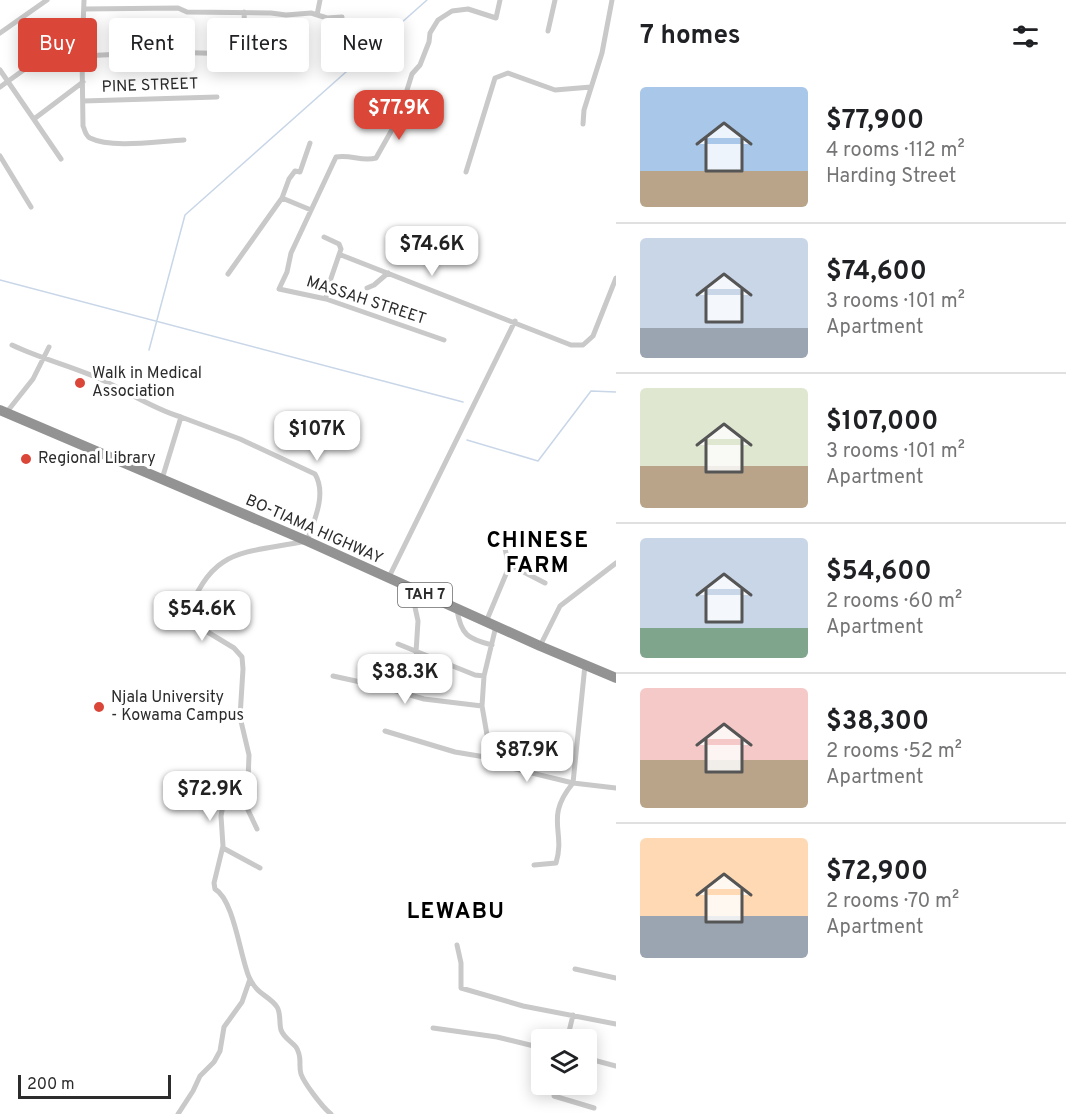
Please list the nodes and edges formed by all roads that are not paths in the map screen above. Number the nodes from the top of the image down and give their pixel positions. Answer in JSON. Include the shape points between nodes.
{"nodes":[{"id":1,"x":47,"y":0,"type":"edge"},
{"id":2,"x":84,"y":0,"type":"edge"},
{"id":3,"x":320,"y":0,"type":"edge"},
{"id":4,"x":500,"y":0,"type":"edge"},
{"id":5,"x":555,"y":0,"type":"edge"},
{"id":6,"x":612,"y":0,"type":"edge"},
{"id":7,"x":84,"y":9,"type":"junction"},
{"id":8,"x":244,"y":12,"type":"junction"},
{"id":9,"x":317,"y":15,"type":"junction"},
{"id":10,"x":342,"y":17,"type":"dead end"},
{"id":11,"x":84,"y":18,"type":"edge"},
{"id":12,"x":244,"y":18,"type":"edge"},
{"id":13,"x":548,"y":31,"type":"dead end"},
{"id":14,"x":0,"y":33,"type":"edge"},
{"id":15,"x":207,"y":53,"type":"edge"},
{"id":16,"x":97,"y":55,"type":"edge"},
{"id":17,"x":0,"y":70,"type":"edge"},
{"id":18,"x":22,"y":72,"type":"edge"},
{"id":19,"x":83,"y":72,"type":"edge"},
{"id":20,"x":8,"y":82,"type":"junction"},
{"id":21,"x":83,"y":82,"type":"junction"},
{"id":22,"x":0,"y":87,"type":"edge"},
{"id":23,"x":591,"y":87,"type":"junction"},
{"id":24,"x":217,"y":97,"type":"dead end"},
{"id":25,"x":83,"y":101,"type":"junction"},
{"id":26,"x":34,"y":119,"type":"junction"},
{"id":27,"x":583,"y":124,"type":"dead end"},
{"id":28,"x":184,"y":140,"type":"dead end"},
{"id":29,"x":310,"y":143,"type":"dead end"},
{"id":30,"x":0,"y":156,"type":"edge"},
{"id":31,"x":61,"y":159,"type":"dead end"},
{"id":32,"x":466,"y":172,"type":"dead end"},
{"id":33,"x":282,"y":198,"type":"junction"},
{"id":34,"x":31,"y":207,"type":"dead end"},
{"id":35,"x":311,"y":210,"type":"junction"},
{"id":36,"x":324,"y":237,"type":"dead end"},
{"id":37,"x":340,"y":255,"type":"junction"},
{"id":38,"x":388,"y":273,"type":"junction"},
{"id":39,"x":228,"y":274,"type":"dead end"},
{"id":40,"x":616,"y":278,"type":"edge"},
{"id":41,"x":374,"y":285,"type":"junction"},
{"id":42,"x":366,"y":288,"type":"dead end"},
{"id":43,"x":376,"y":293,"type":"dead end"},
{"id":44,"x":326,"y":299,"type":"junction"},
{"id":45,"x":515,"y":321,"type":"junction"},
{"id":46,"x":444,"y":340,"type":"dead end"},
{"id":47,"x":12,"y":345,"type":"dead end"},
{"id":48,"x":49,"y":347,"type":"dead end"},
{"id":49,"x":42,"y":359,"type":"junction"},
{"id":50,"x":3,"y":412,"type":"edge"},
{"id":51,"x":181,"y":417,"type":"junction"},
{"id":52,"x":161,"y":481,"type":"junction"},
{"id":53,"x":307,"y":541,"type":"junction"},
{"id":54,"x":504,"y":544,"type":"dead end"},
{"id":55,"x":616,"y":563,"type":"edge"},
{"id":56,"x":509,"y":567,"type":"junction"},
{"id":57,"x":388,"y":579,"type":"junction"},
{"id":58,"x":545,"y":583,"type":"dead end"},
{"id":59,"x":411,"y":589,"type":"junction"},
{"id":60,"x":457,"y":608,"type":"junction"},
{"id":61,"x":491,"y":624,"type":"junction"},
{"id":62,"x":398,"y":644,"type":"dead end"},
{"id":63,"x":492,"y":645,"type":"junction"},
{"id":64,"x":540,"y":646,"type":"junction"},
{"id":65,"x":416,"y":652,"type":"junction"},
{"id":66,"x":585,"y":665,"type":"junction"},
{"id":67,"x":333,"y":676,"type":"dead end"},
{"id":68,"x":484,"y":676,"type":"junction"},
{"id":69,"x":616,"y":678,"type":"edge"},
{"id":70,"x":482,"y":706,"type":"junction"},
{"id":71,"x":385,"y":731,"type":"dead end"},
{"id":72,"x":491,"y":758,"type":"junction"},
{"id":73,"x":573,"y":783,"type":"junction"},
{"id":74,"x":616,"y":787,"type":"edge"},
{"id":75,"x":247,"y":804,"type":"junction"},
{"id":76,"x":256,"y":829,"type":"dead end"},
{"id":77,"x":223,"y":848,"type":"junction"},
{"id":78,"x":534,"y":865,"type":"dead end"},
{"id":79,"x":260,"y":868,"type":"dead end"},
{"id":80,"x":457,"y":945,"type":"dead end"},
{"id":81,"x":575,"y":969,"type":"dead end"},
{"id":82,"x":616,"y":978,"type":"edge"},
{"id":83,"x":250,"y":979,"type":"junction"},
{"id":84,"x":573,"y":1015,"type":"junction"},
{"id":85,"x":616,"y":1024,"type":"edge"},
{"id":86,"x":433,"y":1028,"type":"dead end"},
{"id":87,"x":570,"y":1029,"type":"edge"},
{"id":88,"x":531,"y":1045,"type":"edge"},
{"id":89,"x":597,"y":1062,"type":"edge"},
{"id":90,"x":616,"y":1066,"type":"edge"},
{"id":91,"x":554,"y":1095,"type":"edge"},
{"id":92,"x":594,"y":1108,"type":"dead end"},
{"id":93,"x":178,"y":1114,"type":"edge"},
{"id":94,"x":331,"y":1114,"type":"edge"}],
"edges":[{"from":1,"to":14,"type":"street"},
{"from":2,"to":7,"type":"street"},
{"from":3,"to":9,"type":"street"},
{"from":4,"to":35,"type":"street","via":[[496,18],[468,9],[452,11],[438,20],[420,65],[412,74],[398,119],[376,158],[367,161],[344,155],[336,157]]},
{"from":5,"to":13,"type":"street"},
{"from":6,"to":23,"type":"street"},
{"from":7,"to":8,"type":"street"},
{"from":7,"to":11,"type":"street"},
{"from":8,"to":9,"type":"street"},
{"from":8,"to":12,"type":"street"},
{"from":9,"to":10,"type":"street"},
{"from":15,"to":16,"type":"street"},
{"from":17,"to":20,"type":"street"},
{"from":18,"to":20,"type":"street"},
{"from":19,"to":21,"type":"street"},
{"from":20,"to":22,"type":"street"},
{"from":20,"to":26,"type":"street"},
{"from":21,"to":25,"type":"street"},
{"from":21,"to":26,"type":"street"},
{"from":23,"to":27,"type":"street"},
{"from":23,"to":32,"type":"street","via":[[555,90],[508,73],[495,78]]},
{"from":24,"to":25,"type":"street","name":"PINE STREET"},
{"from":25,"to":28,"type":"street","via":[[83,126],[89,137],[110,143]]},
{"from":26,"to":31,"type":"street"},
{"from":29,"to":33,"type":"street","via":[[300,172],[295,171],[289,179]]},
{"from":30,"to":34,"type":"street"},
{"from":33,"to":35,"type":"street"},
{"from":33,"to":39,"type":"street"},
{"from":35,"to":44,"type":"street","name":"MASSAH STREET","via":[[279,289]]},
{"from":36,"to":37,"type":"street","via":[[339,244]]},
{"from":37,"to":38,"type":"street"},
{"from":37,"to":44,"type":"street"},
{"from":38,"to":41,"type":"street"},
{"from":38,"to":45,"type":"street"},
{"from":40,"to":45,"type":"street","via":[[587,343],[571,345]]},
{"from":41,"to":42,"type":"street"},
{"from":41,"to":43,"type":"street"},
{"from":44,"to":46,"type":"street","name":"MASSAH STREET"},
{"from":45,"to":57,"type":"street"},
{"from":47,"to":49,"type":"street"},
{"from":48,"to":49,"type":"street"},
{"from":49,"to":50,"type":"street","via":[[33,379]]},
{"from":49,"to":51,"type":"street","via":[[101,380]]},
{"from":50,"to":52,"type":"highway","name":"BO-TIAMA HIGHWAY","number":"TAH 7"},
{"from":51,"to":52,"type":"street"},
{"from":51,"to":53,"type":"street","via":[[315,474],[320,482],[319,500]]},
{"from":52,"to":53,"type":"highway","name":"BO-TIAMA HIGHWAY","number":"TAH 7"},
{"from":53,"to":57,"type":"highway","name":"BO-TIAMA HIGHWAY","number":"TAH 7"},
{"from":53,"to":75,"type":"street","via":[[230,556],[200,586],[186,619],[242,657],[240,717],[249,754]]},
{"from":54,"to":56,"type":"street"},
{"from":55,"to":64,"type":"street","via":[[560,606]]},
{"from":56,"to":58,"type":"street"},
{"from":56,"to":61,"type":"street"},
{"from":57,"to":59,"type":"highway","name":"BO-TIAMA HIGHWAY","number":"TAH 7"},
{"from":59,"to":60,"type":"highway","name":"BO-TIAMA HIGHWAY","number":"TAH 7"},
{"from":59,"to":65,"type":"street","via":[[418,621]]},
{"from":60,"to":61,"type":"highway","name":"BO-TIAMA HIGHWAY","number":"TAH 7"},
{"from":60,"to":63,"type":"street","via":[[459,625],[471,640]]},
{"from":61,"to":63,"type":"street"},
{"from":61,"to":64,"type":"highway","name":"BO-TIAMA HIGHWAY","number":"TAH 7"},
{"from":62,"to":65,"type":"street"},
{"from":63,"to":68,"type":"street"},
{"from":64,"to":66,"type":"highway","name":"BO-TIAMA HIGHWAY","number":"TAH 7"},
{"from":65,"to":68,"type":"street"},
{"from":66,"to":69,"type":"highway","name":"BO-TIAMA HIGHWAY","number":"TAH 7"},
{"from":66,"to":73,"type":"street"},
{"from":67,"to":70,"type":"street","via":[[424,699]]},
{"from":68,"to":70,"type":"street"},
{"from":70,"to":72,"type":"street"},
{"from":71,"to":72,"type":"street","via":[[455,752]]},
{"from":72,"to":73,"type":"street","via":[[507,767]]},
{"from":73,"to":74,"type":"street"},
{"from":73,"to":78,"type":"street","via":[[561,797],[556,816],[556,863]]},
{"from":75,"to":76,"type":"street"},
{"from":75,"to":77,"type":"street","via":[[223,805]]},
{"from":77,"to":79,"type":"street"},
{"from":77,"to":83,"type":"street","via":[[215,889],[226,900],[232,915]]},
{"from":80,"to":84,"type":"street","via":[[461,988]]},
{"from":81,"to":82,"type":"street"},
{"from":83,"to":93,"type":"street","via":[[242,1002],[224,1027],[220,1051]]},
{"from":83,"to":94,"type":"street","via":[[260,994],[277,1007],[285,1037],[302,1060],[301,1073]]},
{"from":84,"to":85,"type":"street"},
{"from":84,"to":87,"type":"street"},
{"from":86,"to":88,"type":"street"},
{"from":89,"to":90,"type":"street"},
{"from":91,"to":92,"type":"street"}]}
